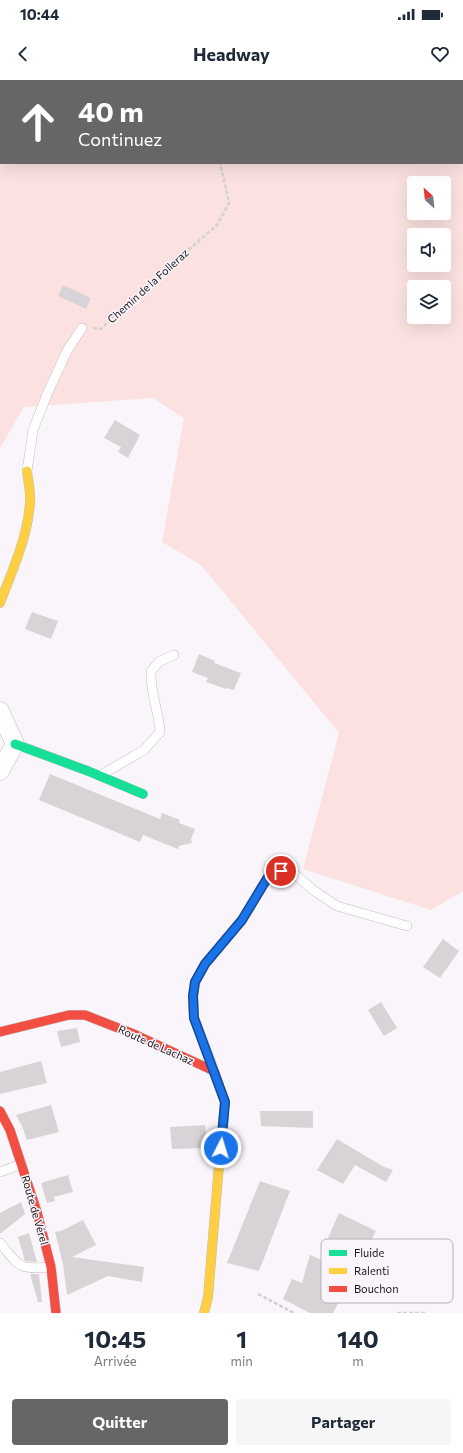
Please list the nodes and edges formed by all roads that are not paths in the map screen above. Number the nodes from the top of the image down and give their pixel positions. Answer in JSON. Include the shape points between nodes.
{"nodes":[{"id":1,"x":82,"y":328,"type":"road end"},
{"id":2,"x":27,"y":470,"type":"joint"},
{"id":3,"x":0,"y":603,"type":"edge"},
{"id":4,"x":174,"y":655,"type":"dead end"},
{"id":5,"x":0,"y":711,"type":"edge"},
{"id":6,"x":14,"y":744,"type":"junction"},
{"id":7,"x":0,"y":771,"type":"edge"},
{"id":8,"x":99,"y":776,"type":"junction"},
{"id":9,"x":143,"y":794,"type":"dead end"},
{"id":10,"x":407,"y":926,"type":"dead end"},
{"id":11,"x":0,"y":1032,"type":"edge"},
{"id":12,"x":214,"y":1071,"type":"junction"},
{"id":13,"x":0,"y":1111,"type":"edge"},
{"id":14,"x":22,"y":1164,"type":"junction"},
{"id":15,"x":0,"y":1172,"type":"edge"},
{"id":16,"x":0,"y":1243,"type":"edge"},
{"id":17,"x":51,"y":1267,"type":"junction"},
{"id":18,"x":56,"y":1313,"type":"edge"},
{"id":19,"x":204,"y":1313,"type":"edge"}],
"edges":[{"from":1,"to":2,"type":"lane","via":[[67,351],[46,398],[34,430]]},
{"from":2,"to":3,"type":"street","via":[[30,501],[27,519],[18,554]]},
{"from":4,"to":8,"type":"lane","via":[[160,661],[151,670],[151,684],[160,719],[160,732],[144,750]]},
{"from":5,"to":6,"type":"street"},
{"from":6,"to":7,"type":"street"},
{"from":6,"to":8,"type":"street"},
{"from":8,"to":9,"type":"street"},
{"from":10,"to":12,"type":"lane","via":[[337,906],[312,890],[297,876],[281,871],[268,877],[242,920],[205,964],[195,982],[194,1018]]},
{"from":11,"to":12,"type":"street","name":"Route de Lachaz","via":[[69,1014],[84,1015],[136,1035]]},
{"from":12,"to":19,"type":"street","via":[[225,1102],[208,1297]]},
{"from":13,"to":14,"type":"street","name":"Route de Vérel"},
{"from":14,"to":15,"type":"lane"},
{"from":14,"to":17,"type":"street","name":"Route de Vérel"},
{"from":16,"to":17,"type":"lane","via":[[17,1264],[30,1269]]},
{"from":17,"to":18,"type":"street","name":"Route de Vérel"}]}
